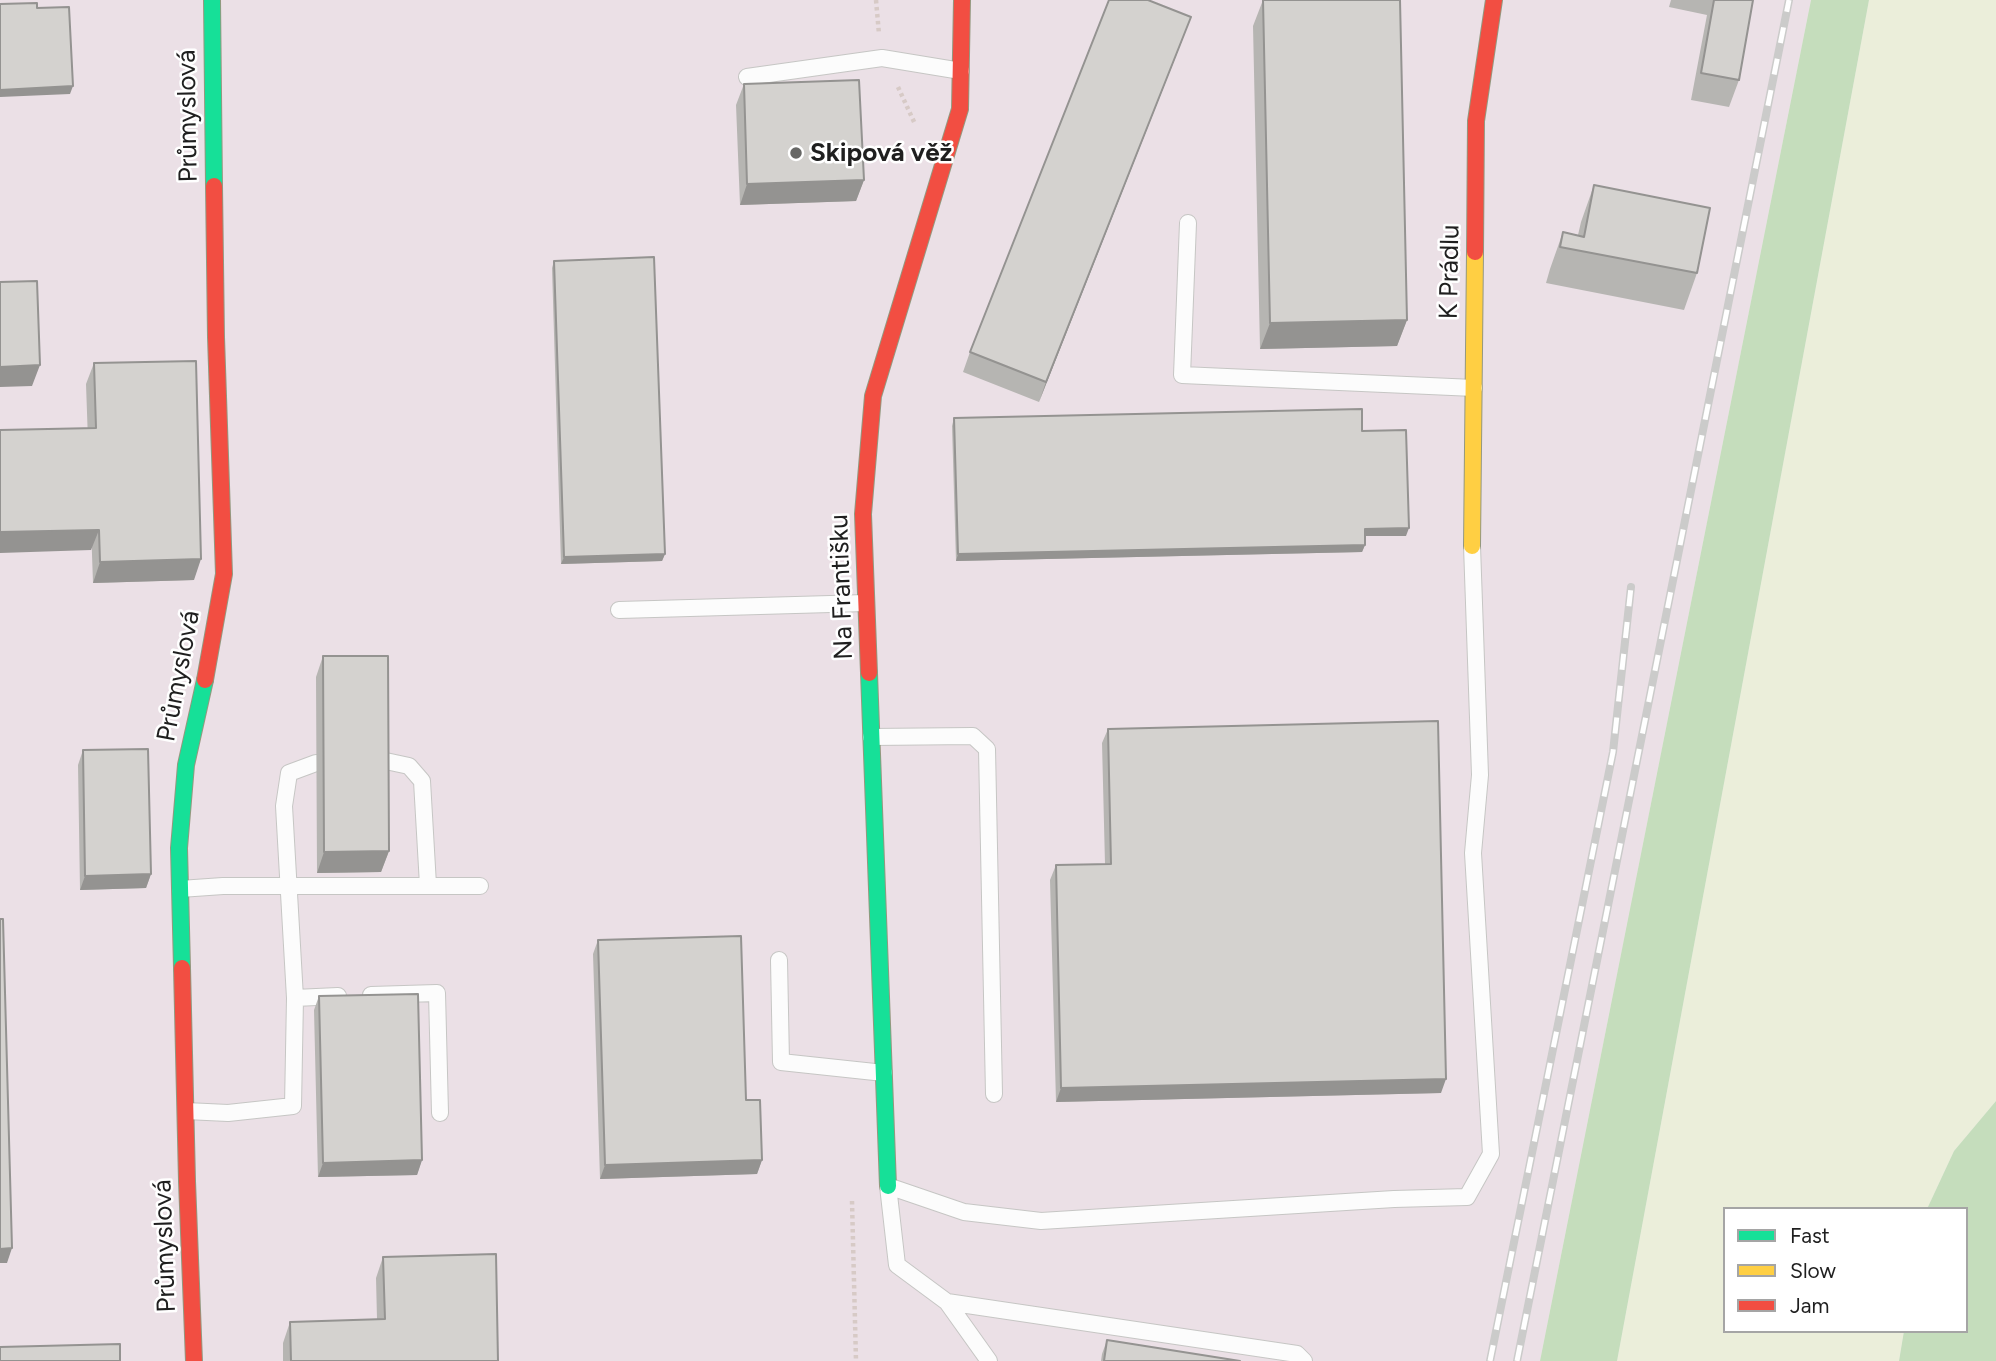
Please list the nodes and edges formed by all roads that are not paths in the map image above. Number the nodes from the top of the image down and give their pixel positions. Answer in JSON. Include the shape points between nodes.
{"nodes":[{"id":1,"x":212,"y":0,"type":"edge"},
{"id":2,"x":962,"y":0,"type":"edge"},
{"id":3,"x":1494,"y":0,"type":"edge"},
{"id":4,"x":961,"y":71,"type":"junction"},
{"id":5,"x":747,"y":77,"type":"dead end"},
{"id":6,"x":1188,"y":223,"type":"dead end"},
{"id":7,"x":1474,"y":388,"type":"junction"},
{"id":8,"x":1472,"y":547,"type":"joint"},
{"id":9,"x":866,"y":603,"type":"junction"},
{"id":10,"x":619,"y":610,"type":"dead end"},
{"id":11,"x":871,"y":737,"type":"junction"},
{"id":12,"x":381,"y":760,"type":"edge"},
{"id":13,"x":316,"y":763,"type":"dead end"},
{"id":14,"x":287,"y":886,"type":"junction"},
{"id":15,"x":428,"y":886,"type":"junction"},
{"id":16,"x":480,"y":886,"type":"dead end"},
{"id":17,"x":180,"y":889,"type":"junction"},
{"id":18,"x":779,"y":960,"type":"dead end"},
{"id":19,"x":295,"y":998,"type":"junction"},
{"id":20,"x":884,"y":1073,"type":"junction"},
{"id":21,"x":995,"y":1094,"type":"dead end"},
{"id":22,"x":186,"y":1111,"type":"junction"},
{"id":23,"x":440,"y":1113,"type":"dead end"},
{"id":24,"x":888,"y":1186,"type":"junction"},
{"id":25,"x":947,"y":1302,"type":"junction"},
{"id":26,"x":194,"y":1361,"type":"edge"},
{"id":27,"x":989,"y":1361,"type":"edge"},
{"id":28,"x":1304,"y":1361,"type":"edge"}],
"edges":[{"from":1,"to":17,"type":"street","name":"Průmyslová","via":[[224,574],[186,765]]},
{"from":2,"to":4,"type":"street","name":"Na Františku"},
{"from":3,"to":7,"type":"street","name":"K Prádlu","via":[[1476,121]]},
{"from":4,"to":5,"type":"lane","via":[[882,58]]},
{"from":4,"to":9,"type":"street","name":"Na Františku","via":[[960,108],[873,396],[863,514]]},
{"from":6,"to":7,"type":"lane","via":[[1182,375]]},
{"from":7,"to":8,"type":"street","name":"K Prádlu"},
{"from":8,"to":24,"type":"lane","via":[[1480,775],[1473,853],[1491,1154],[1467,1197],[1041,1222],[964,1212]]},
{"from":9,"to":10,"type":"lane"},
{"from":9,"to":11,"type":"street","name":"Na Františku"},
{"from":11,"to":20,"type":"street","name":"Na Františku"},
{"from":11,"to":21,"type":"lane","via":[[973,736],[986,748]]},
{"from":12,"to":15,"type":"lane","via":[[409,766],[422,780]]},
{"from":13,"to":14,"type":"lane","via":[[289,773],[284,806]]},
{"from":14,"to":15,"type":"lane"},
{"from":14,"to":17,"type":"lane"},
{"from":14,"to":19,"type":"lane"},
{"from":15,"to":16,"type":"lane"},
{"from":17,"to":22,"type":"street","name":"Průmyslová"},
{"from":18,"to":20,"type":"lane","via":[[781,1062]]},
{"from":19,"to":22,"type":"lane","via":[[293,1106],[228,1113]]},
{"from":19,"to":23,"type":"lane","via":[[437,993]]},
{"from":20,"to":24,"type":"street","name":"Na Františku"},
{"from":22,"to":26,"type":"street","name":"Průmyslová"},
{"from":24,"to":25,"type":"lane","via":[[897,1265]]},
{"from":25,"to":27,"type":"lane"},
{"from":25,"to":28,"type":"lane","via":[[1297,1354]]}]}
